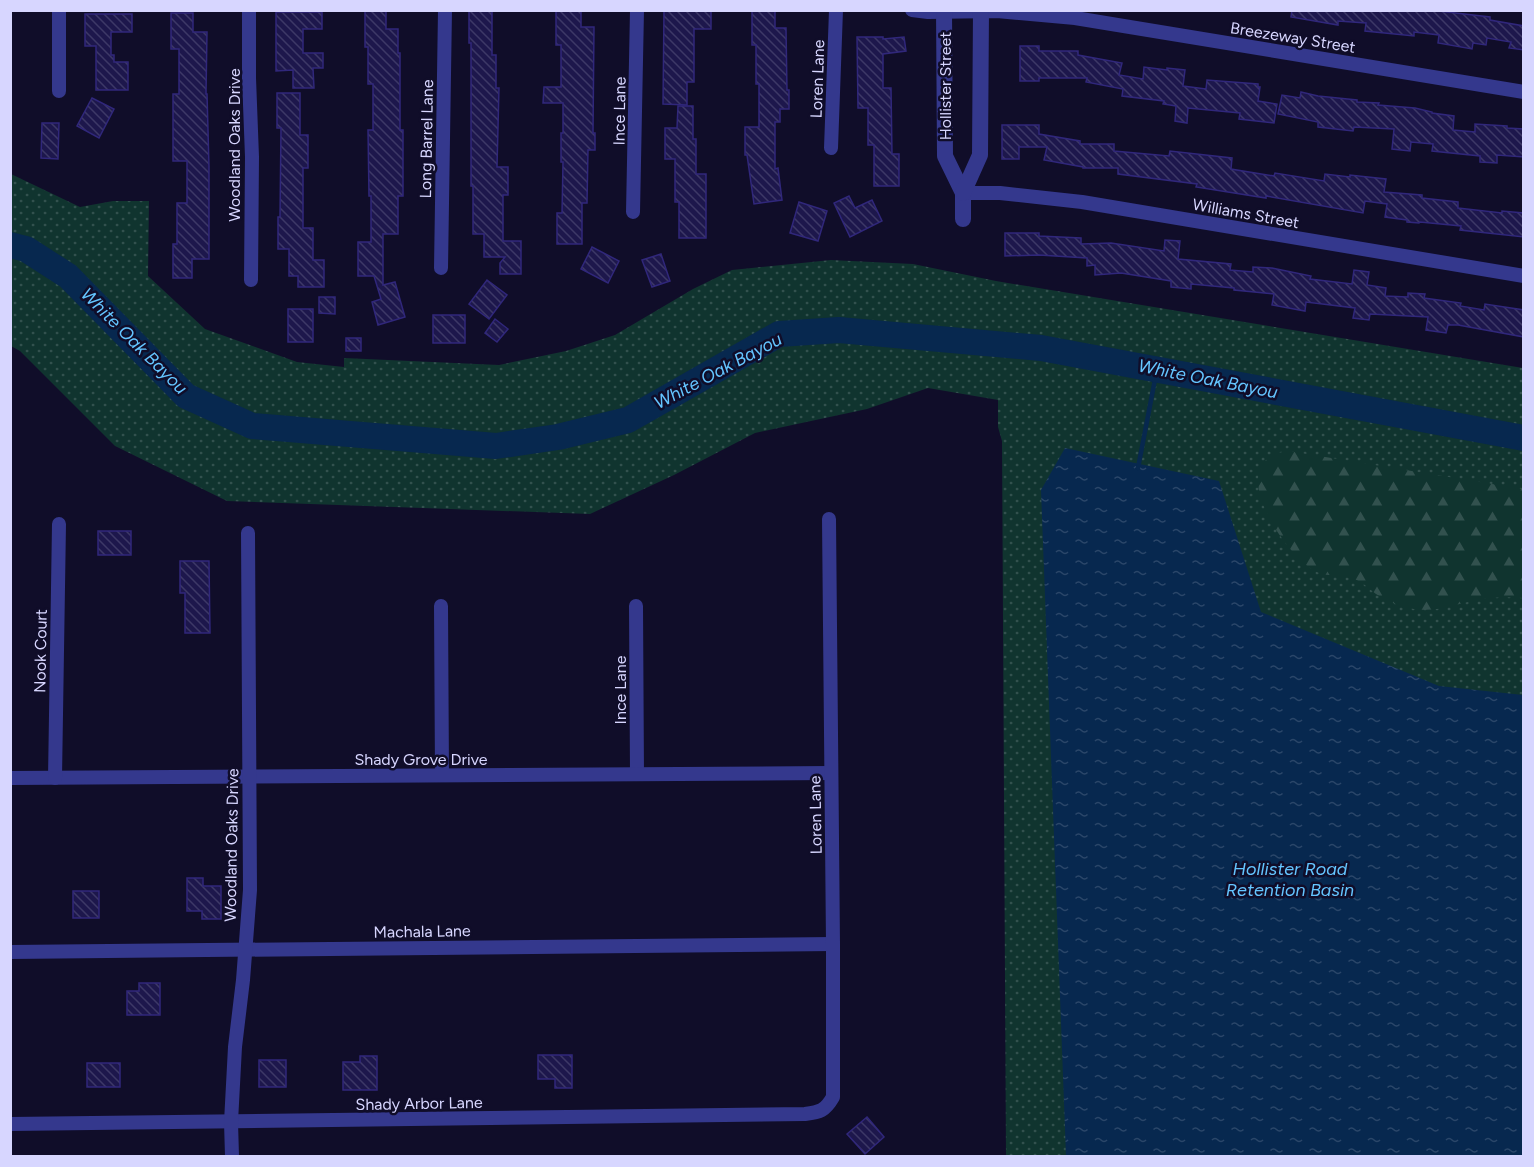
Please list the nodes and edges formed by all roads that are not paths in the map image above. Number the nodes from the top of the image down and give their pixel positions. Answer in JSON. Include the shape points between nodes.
{"nodes":[{"id":1,"x":59,"y":10,"type":"edge"},
{"id":2,"x":249,"y":10,"type":"edge"},
{"id":3,"x":445,"y":10,"type":"edge"},
{"id":4,"x":637,"y":10,"type":"edge"},
{"id":5,"x":836,"y":10,"type":"edge"},
{"id":6,"x":912,"y":10,"type":"edge"},
{"id":7,"x":944,"y":11,"type":"edge"},
{"id":8,"x":981,"y":11,"type":"edge"},
{"id":9,"x":59,"y":91,"type":"dead end"},
{"id":10,"x":1524,"y":92,"type":"edge"},
{"id":11,"x":831,"y":148,"type":"dead end"},
{"id":12,"x":963,"y":193,"type":"junction"},
{"id":13,"x":633,"y":212,"type":"dead end"},
{"id":14,"x":963,"y":219,"type":"dead end"},
{"id":15,"x":441,"y":268,"type":"dead end"},
{"id":16,"x":1524,"y":276,"type":"edge"},
{"id":17,"x":251,"y":280,"type":"dead end"},
{"id":18,"x":829,"y":519,"type":"dead end"},
{"id":19,"x":59,"y":524,"type":"dead end"},
{"id":20,"x":248,"y":533,"type":"dead end"},
{"id":21,"x":441,"y":606,"type":"dead end"},
{"id":22,"x":636,"y":606,"type":"dead end"},
{"id":23,"x":831,"y":773,"type":"junction"},
{"id":24,"x":637,"y":774,"type":"junction"},
{"id":25,"x":442,"y":775,"type":"junction"},
{"id":26,"x":249,"y":776,"type":"junction"},
{"id":27,"x":10,"y":778,"type":"edge"},
{"id":28,"x":55,"y":778,"type":"junction"},
{"id":29,"x":833,"y":944,"type":"junction"},
{"id":30,"x":244,"y":949,"type":"junction"},
{"id":31,"x":10,"y":952,"type":"edge"},
{"id":32,"x":827,"y":1108,"type":"joint"},
{"id":33,"x":231,"y":1122,"type":"junction"},
{"id":34,"x":10,"y":1124,"type":"edge"},
{"id":35,"x":232,"y":1156,"type":"edge"}],
"edges":[{"from":1,"to":9,"type":"street"},
{"from":2,"to":17,"type":"street","name":"Woodland Oaks Drive"},
{"from":3,"to":15,"type":"street","name":"Long Barrel Lane"},
{"from":4,"to":13,"type":"street","name":"Ince Lane"},
{"from":5,"to":11,"type":"street","name":"Loren Lane"},
{"from":6,"to":7,"type":"street","name":"Breezeway Street"},
{"from":7,"to":8,"type":"street","name":"Breezeway Street"},
{"from":7,"to":12,"type":"street","name":"Hollister Street","via":[[945,156]]},
{"from":8,"to":10,"type":"street","name":"Breezeway Street","via":[[1075,18]]},
{"from":8,"to":12,"type":"street","name":"Hollister Street","via":[[980,155]]},
{"from":12,"to":14,"type":"street","name":"Hollister Street"},
{"from":12,"to":16,"type":"street","name":"Williams Street","via":[[1082,202]]},
{"from":18,"to":23,"type":"street","name":"Loren Lane"},
{"from":19,"to":28,"type":"street","name":"Nook Court"},
{"from":20,"to":26,"type":"street","name":"Woodland Oaks Drive"},
{"from":21,"to":25,"type":"street"},
{"from":22,"to":24,"type":"street","name":"Ince Lane"},
{"from":23,"to":24,"type":"street","name":"Shady Grove Drive"},
{"from":23,"to":29,"type":"street","name":"Loren Lane"},
{"from":24,"to":25,"type":"street","name":"Shady Grove Drive"},
{"from":25,"to":26,"type":"street","name":"Shady Grove Drive"},
{"from":26,"to":28,"type":"street","name":"Shady Grove Drive"},
{"from":26,"to":30,"type":"street","name":"Woodland Oaks Drive","via":[[250,890]]},
{"from":27,"to":28,"type":"street","name":"Shady Grove Drive"},
{"from":29,"to":30,"type":"street","name":"Machala Lane"},
{"from":29,"to":32,"type":"street","name":"Loren Lane","via":[[833,1097]]},
{"from":30,"to":31,"type":"street","name":"Machala Lane"},
{"from":30,"to":33,"type":"street","name":"Woodland Oaks Drive"},
{"from":32,"to":33,"type":"street","name":"Shady Arbor Lane","via":[[805,1114]]},
{"from":33,"to":34,"type":"street","name":"Shady Arbor Lane"},
{"from":33,"to":35,"type":"street","name":"Woodland Oaks Drive"}]}
